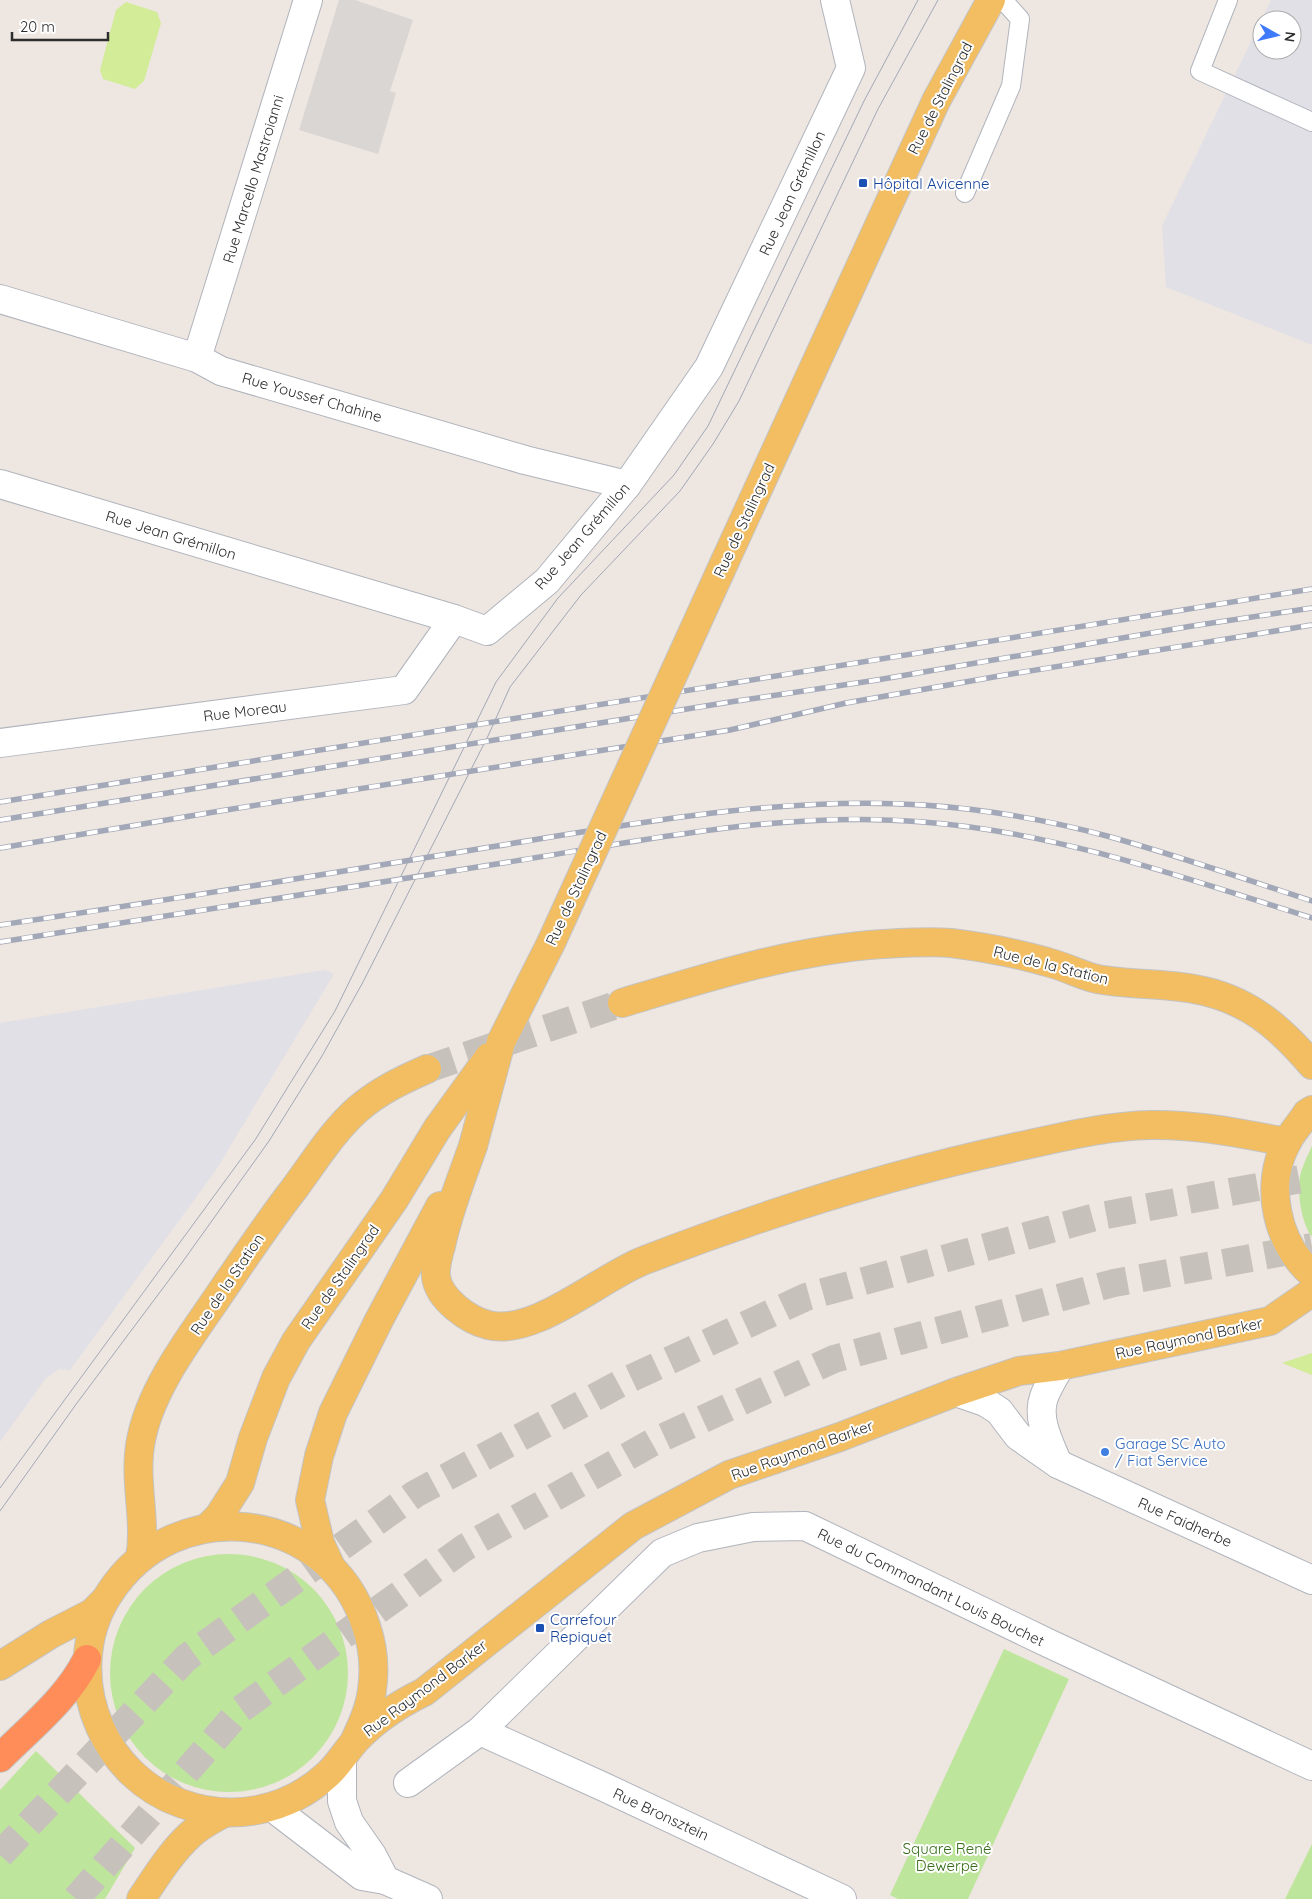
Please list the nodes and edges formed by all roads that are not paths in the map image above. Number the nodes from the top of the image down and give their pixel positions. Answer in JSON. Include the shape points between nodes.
{"nodes":[{"id":1,"x":308,"y":0,"type":"edge"},
{"id":2,"x":835,"y":0,"type":"edge"},
{"id":3,"x":991,"y":0,"type":"edge"},
{"id":4,"x":1003,"y":0,"type":"edge"},
{"id":5,"x":1228,"y":0,"type":"edge"},
{"id":6,"x":1312,"y":122,"type":"edge"},
{"id":7,"x":965,"y":193,"type":"dead end"},
{"id":8,"x":0,"y":299,"type":"edge"},
{"id":9,"x":197,"y":358,"type":"junction"},
{"id":10,"x":0,"y":484,"type":"edge"},
{"id":11,"x":627,"y":485,"type":"junction"},
{"id":12,"x":454,"y":619,"type":"junction"},
{"id":13,"x":0,"y":743,"type":"edge"},
{"id":14,"x":622,"y":1003,"type":"tunnel mouth"},
{"id":15,"x":501,"y":1042,"type":"junction"},
{"id":16,"x":1312,"y":1064,"type":"edge"},
{"id":17,"x":427,"y":1069,"type":"tunnel mouth"},
{"id":18,"x":1312,"y":1110,"type":"edge"},
{"id":19,"x":1287,"y":1142,"type":"junction"},
{"id":20,"x":473,"y":1146,"type":"junction"},
{"id":21,"x":1312,"y":1274,"type":"edge"},
{"id":22,"x":1312,"y":1292,"type":"edge"},
{"id":23,"x":1060,"y":1366,"type":"junction"},
{"id":24,"x":956,"y":1392,"type":"junction"},
{"id":25,"x":1058,"y":1464,"type":"junction"},
{"id":26,"x":208,"y":1527,"type":"junction"},
{"id":27,"x":140,"y":1558,"type":"junction"},
{"id":28,"x":330,"y":1566,"type":"junction"},
{"id":29,"x":1312,"y":1580,"type":"edge"},
{"id":30,"x":105,"y":1600,"type":"junction"},
{"id":31,"x":87,"y":1659,"type":"junction"},
{"id":32,"x":0,"y":1666,"type":"edge"},
{"id":33,"x":480,"y":1731,"type":"junction"},
{"id":34,"x":348,"y":1750,"type":"junction"},
{"id":35,"x":0,"y":1758,"type":"edge"},
{"id":36,"x":1312,"y":1766,"type":"edge"},
{"id":37,"x":408,"y":1783,"type":"dead end"},
{"id":38,"x":272,"y":1807,"type":"junction"},
{"id":39,"x":224,"y":1813,"type":"junction"},
{"id":40,"x":386,"y":1880,"type":"junction"},
{"id":41,"x":141,"y":1899,"type":"edge"},
{"id":42,"x":428,"y":1899,"type":"edge"},
{"id":43,"x":842,"y":1899,"type":"edge"}],
"edges":[{"from":1,"to":9,"type":"street","name":"Rue Marcello Mastroianni"},
{"from":2,"to":11,"type":"street","name":"Rue Jean Grémillon","via":[[851,68],[709,368]]},
{"from":3,"to":15,"type":"main road","name":"Rue de Stalingrad","bridge":true,"via":[[936,101],[551,943]]},
{"from":4,"to":7,"type":"lane","via":[[1020,19],[1010,86]]},
{"from":5,"to":6,"type":"lane","via":[[1200,71]]},
{"from":8,"to":9,"type":"street","name":"Rue Youssef Chahine"},
{"from":9,"to":11,"type":"street","name":"Rue Youssef Chahine","via":[[221,371],[525,460]]},
{"from":10,"to":12,"type":"street","name":"Rue Jean Grémillon"},
{"from":11,"to":12,"type":"street","name":"Rue Jean Grémillon","via":[[547,581],[487,631]]},
{"from":12,"to":13,"type":"street","name":"Rue Moreau","via":[[404,690]]},
{"from":14,"to":16,"type":"main road","name":"Rue de la Station","via":[[710,976],[815,952],[904,943],[948,943],[1047,962],[1096,979],[1195,989],[1228,998],[1258,1014],[1290,1039]]},
{"from":15,"to":20,"type":"main road","name":"Rue de Stalingrad","bridge":true},
{"from":15,"to":26,"type":"main road","name":"Rue de Stalingrad","bridge":true,"via":[[437,1129],[394,1200],[296,1341],[276,1378],[240,1483]]},
{"from":17,"to":27,"type":"main road","name":"Rue de la Station","via":[[373,1098],[336,1132],[268,1223],[162,1384],[140,1441],[138,1490],[143,1523]]},
{"from":18,"to":19,"type":"main road"},
{"from":19,"to":20,"type":"main road","via":[[1204,1128],[1151,1125],[1093,1130],[946,1162],[812,1202],[642,1261],[545,1314],[523,1323],[502,1326],[488,1325],[451,1305],[436,1280],[436,1264],[447,1218]]},
{"from":19,"to":21,"type":"main road","via":[[1278,1167],[1275,1194],[1278,1220],[1288,1245]]},
{"from":20,"to":28,"type":"main road","name":"Rue de Stalingrad","via":[[333,1413],[319,1456],[310,1500],[320,1543]]},
{"from":22,"to":23,"type":"main road","name":"Rue Raymond Barker","via":[[1270,1321]]},
{"from":23,"to":24,"type":"main road","name":"Rue Raymond Barker","via":[[1019,1371]]},
{"from":23,"to":25,"type":"street","via":[[1044,1398],[1042,1413],[1044,1428]]},
{"from":24,"to":25,"type":"street","name":"Rue Faidherbe","via":[[985,1402],[999,1411],[1018,1436]]},
{"from":24,"to":34,"type":"main road","name":"Rue Raymond Barker","via":[[729,1475],[633,1526],[424,1692],[378,1720]]},
{"from":25,"to":29,"type":"street","name":"Rue Faidherbe"},
{"from":26,"to":27,"type":"main road","via":[[172,1538]]},
{"from":26,"to":28,"type":"main road","via":[[252,1527],[274,1532],[313,1552]]},
{"from":27,"to":30,"type":"main road"},
{"from":28,"to":34,"type":"main road","via":[[348,1587],[361,1611],[370,1637],[373,1663],[372,1690],[365,1717]]},
{"from":30,"to":31,"type":"main road","name":"Rue Raymond Barker","via":[[90,1638]]},
{"from":30,"to":32,"type":"main road","via":[[92,1613]]},
{"from":31,"to":35,"type":"highway","via":[[78,1678],[66,1692]]},
{"from":31,"to":39,"type":"main road","name":"Rue Raymond Barker","via":[[88,1688],[94,1715],[106,1742],[123,1765],[144,1784],[169,1799],[196,1809]]},
{"from":33,"to":36,"type":"street","name":"Rue du Commandant Louis Bouchet","via":[[662,1553],[698,1538],[753,1527],[805,1526]]},
{"from":33,"to":37,"type":"street","name":"Rue du Commandant Louis Bouchet"},
{"from":33,"to":43,"type":"street","name":"Rue Bronsztein"},
{"from":34,"to":38,"type":"main road","name":"Rue Raymond Barker","via":[[327,1775],[310,1788]]},
{"from":34,"to":40,"type":"street","via":[[342,1802],[349,1822]]},
{"from":38,"to":39,"type":"main road","name":"Rue Raymond Barker"},
{"from":38,"to":40,"type":"street","via":[[362,1876]]},
{"from":39,"to":41,"type":"main road","via":[[191,1834]]},
{"from":40,"to":42,"type":"street"}]}
